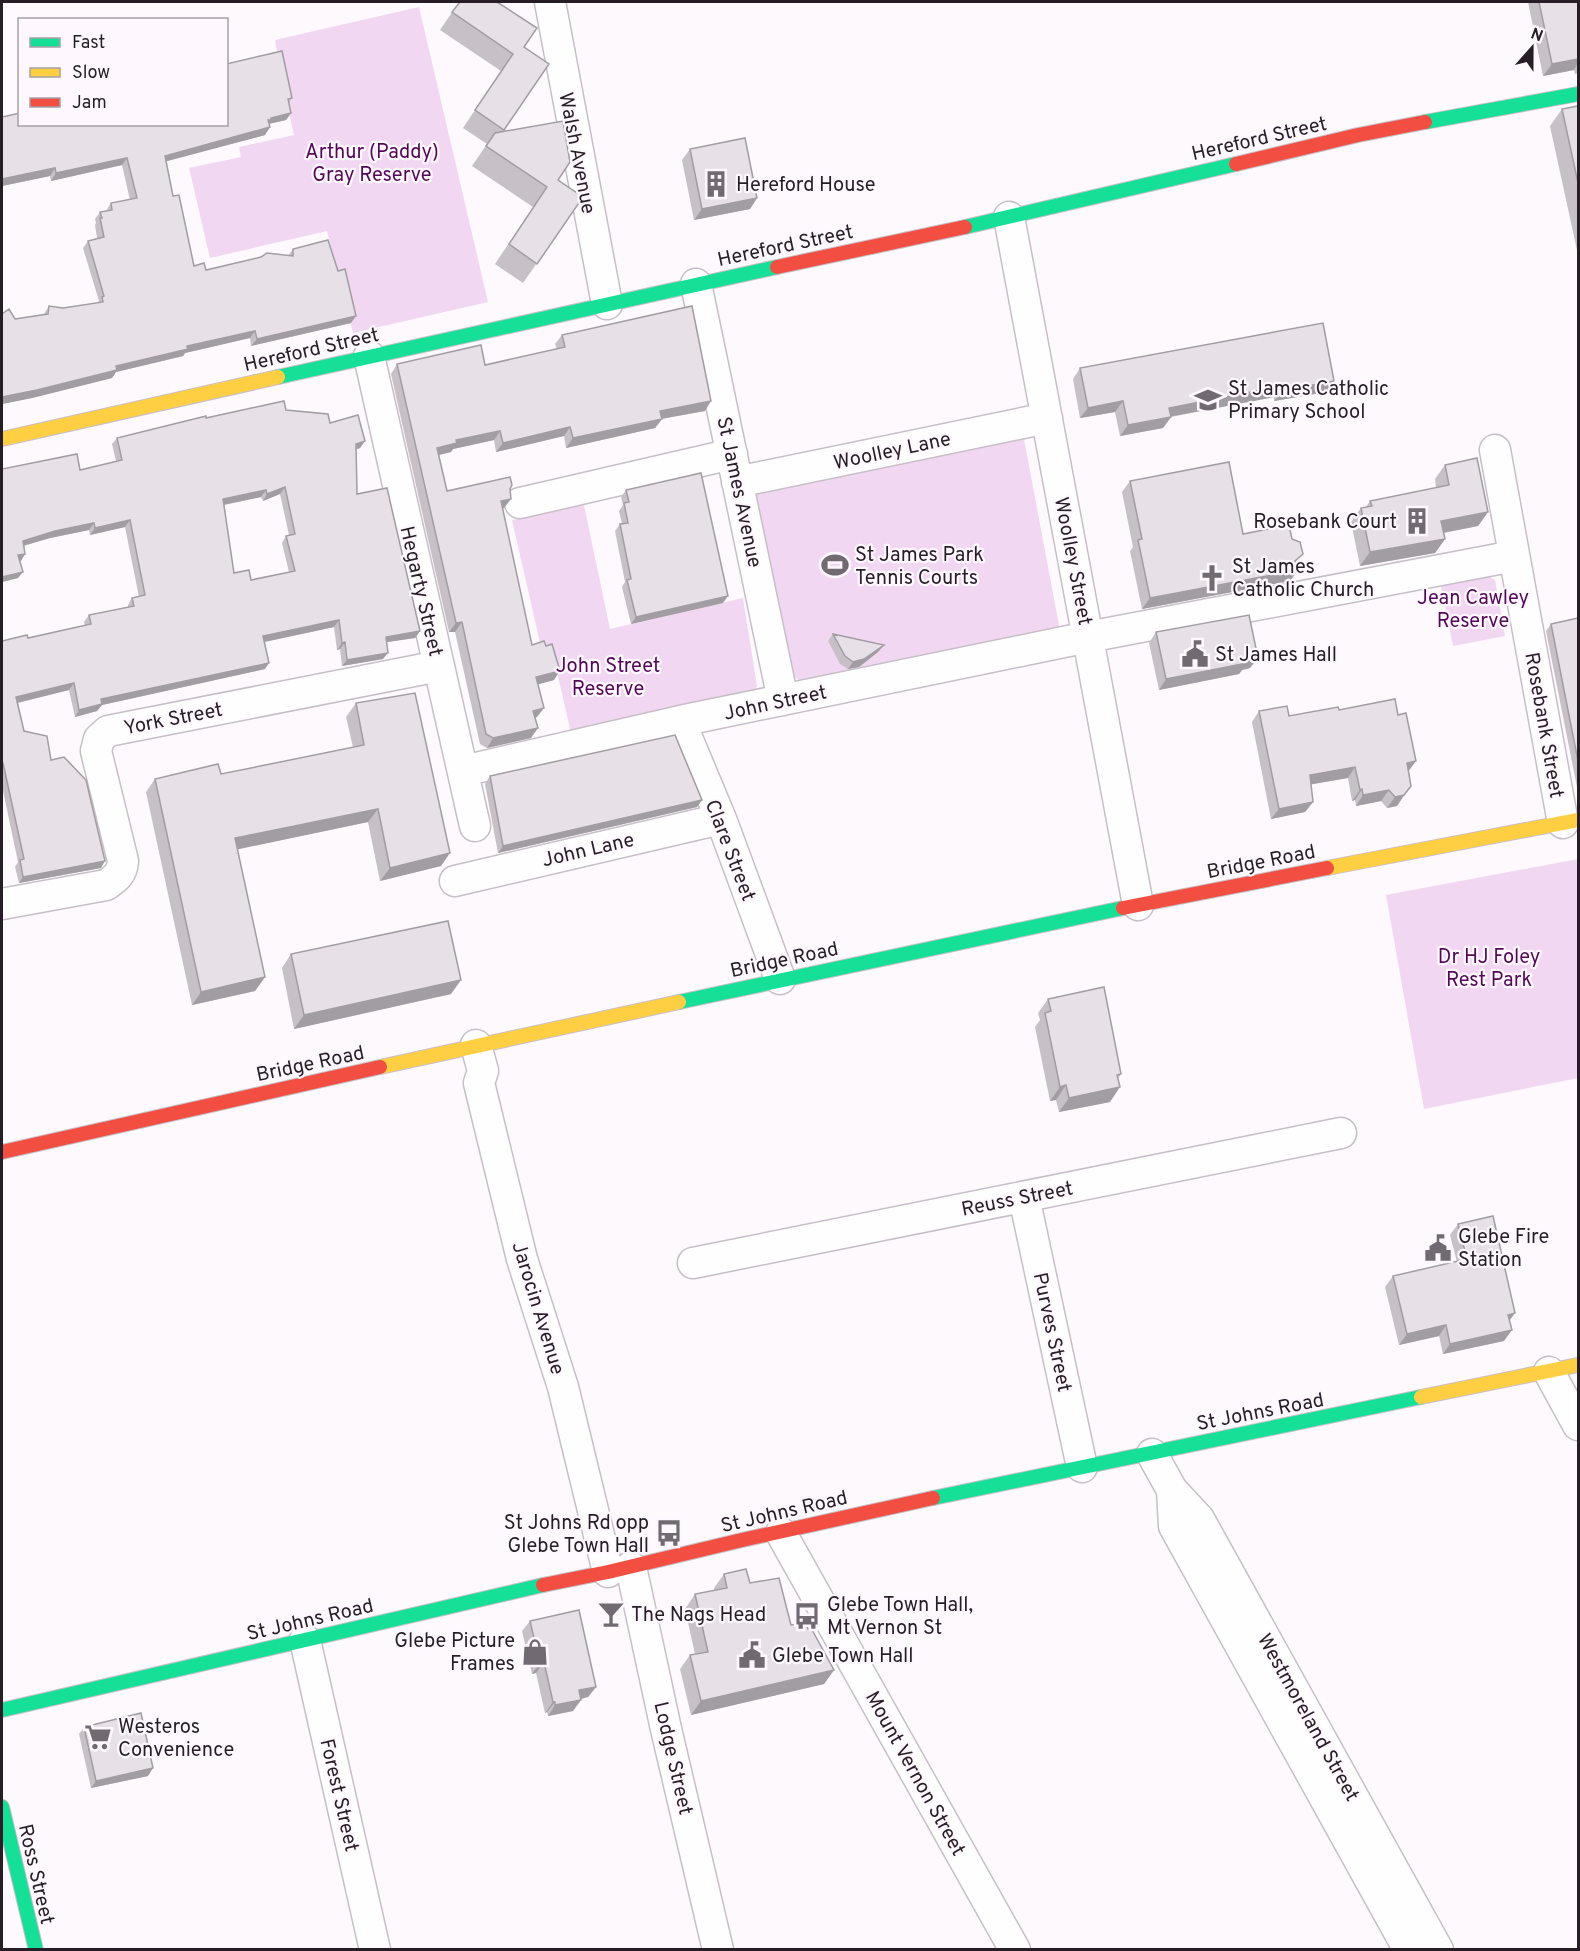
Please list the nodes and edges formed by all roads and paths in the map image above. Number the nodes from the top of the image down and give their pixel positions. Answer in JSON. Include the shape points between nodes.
{"nodes":[{"id":1,"x":550,"y":2,"type":"edge"},
{"id":2,"x":1578,"y":94,"type":"edge"},
{"id":3,"x":1009,"y":217,"type":"junction"},
{"id":4,"x":696,"y":284,"type":"junction"},
{"id":5,"x":607,"y":304,"type":"junction"},
{"id":6,"x":369,"y":356,"type":"junction"},
{"id":7,"x":1047,"y":418,"type":"junction"},
{"id":8,"x":2,"y":439,"type":"edge"},
{"id":9,"x":1495,"y":450,"type":"dead end"},
{"id":10,"x":732,"y":454,"type":"junction"},
{"id":11,"x":737,"y":482,"type":"junction"},
{"id":12,"x":520,"y":503,"type":"dead end"},
{"id":13,"x":1514,"y":556,"type":"junction"},
{"id":14,"x":1088,"y":637,"type":"junction"},
{"id":15,"x":439,"y":666,"type":"junction"},
{"id":16,"x":783,"y":700,"type":"junction"},
{"id":17,"x":680,"y":722,"type":"junction"},
{"id":18,"x":463,"y":771,"type":"junction"},
{"id":19,"x":721,"y":819,"type":"junction"},
{"id":20,"x":1571,"y":822,"type":"edge"},
{"id":21,"x":475,"y":826,"type":"dead end"},
{"id":22,"x":455,"y":881,"type":"dead end"},
{"id":23,"x":2,"y":904,"type":"edge"},
{"id":24,"x":1138,"y":905,"type":"junction"},
{"id":25,"x":780,"y":979,"type":"junction"},
{"id":26,"x":476,"y":1045,"type":"junction"},
{"id":27,"x":1341,"y":1133,"type":"dead end"},
{"id":28,"x":2,"y":1152,"type":"edge"},
{"id":29,"x":1024,"y":1197,"type":"junction"},
{"id":30,"x":693,"y":1263,"type":"dead end"},
{"id":31,"x":1578,"y":1365,"type":"edge"},
{"id":32,"x":1549,"y":1372,"type":"junction"},
{"id":33,"x":1578,"y":1425,"type":"edge"},
{"id":34,"x":1152,"y":1454,"type":"junction"},
{"id":35,"x":1082,"y":1467,"type":"junction"},
{"id":36,"x":1172,"y":1490,"type":"junction"},
{"id":37,"x":781,"y":1533,"type":"junction"},
{"id":38,"x":620,"y":1570,"type":"junction"},
{"id":39,"x":305,"y":1640,"type":"junction"},
{"id":40,"x":2,"y":1710,"type":"edge"},
{"id":41,"x":2,"y":1807,"type":"edge"},
{"id":42,"x":36,"y":1950,"type":"edge"},
{"id":43,"x":375,"y":1950,"type":"edge"},
{"id":44,"x":718,"y":1950,"type":"edge"},
{"id":45,"x":1015,"y":1950,"type":"edge"},
{"id":46,"x":1408,"y":1950,"type":"edge"},
{"id":47,"x":1438,"y":1950,"type":"edge"}],
"edges":[{"from":1,"to":5,"type":"street","name":"Walsh Avenue"},
{"from":2,"to":3,"type":"street","name":"Hereford Street","via":[[1358,135]]},
{"from":3,"to":4,"type":"street","name":"Hereford Street"},
{"from":3,"to":7,"type":"street","name":"Woolley Street"},
{"from":4,"to":5,"type":"street","name":"Hereford Street"},
{"from":4,"to":10,"type":"street","name":"St James Avenue"},
{"from":5,"to":6,"type":"street","name":"Hereford Street"},
{"from":6,"to":8,"type":"street","name":"Hereford Street"},
{"from":6,"to":15,"type":"street","name":"Hegarty Street"},
{"from":7,"to":11,"type":"street","name":"Woolley Lane"},
{"from":7,"to":14,"type":"street","name":"Woolley Street"},
{"from":9,"to":13,"type":"street","name":"Rosebank Street"},
{"from":10,"to":11,"type":"street","name":"St James Avenue"},
{"from":10,"to":12,"type":"street"},
{"from":11,"to":16,"type":"street","name":"St James Avenue"},
{"from":13,"to":14,"type":"street","name":"John Street"},
{"from":13,"to":20,"type":"street","name":"Rosebank Street"},
{"from":14,"to":16,"type":"street","name":"John Street"},
{"from":14,"to":24,"type":"street","name":"Woolley Street"},
{"from":15,"to":18,"type":"street","name":"Hegarty Street"},
{"from":15,"to":23,"type":"street","name":"York Street","via":[[108,731],[99,739],[96,751],[122,870],[106,885]]},
{"from":16,"to":17,"type":"street","name":"John Street"},
{"from":17,"to":18,"type":"street","name":"John Street"},
{"from":17,"to":19,"type":"street","name":"Clare Street"},
{"from":18,"to":21,"type":"street","name":"Hegarty Street"},
{"from":19,"to":22,"type":"street","name":"John Lane"},
{"from":19,"to":25,"type":"street","name":"Clare Street"},
{"from":20,"to":24,"type":"street","name":"Bridge Road"},
{"from":24,"to":25,"type":"street","name":"Bridge Road"},
{"from":25,"to":26,"type":"street","name":"Bridge Road"},
{"from":26,"to":28,"type":"street","name":"Bridge Road"},
{"from":26,"to":38,"type":"street","name":"Jarocin Avenue","via":[[483,1071],[479,1083],[522,1259]]},
{"from":27,"to":29,"type":"street","name":"Reuss Street"},
{"from":29,"to":30,"type":"street","name":"Reuss Street"},
{"from":29,"to":35,"type":"street","name":"Purves Street"},
{"from":31,"to":32,"type":"street","name":"St Johns Road"},
{"from":32,"to":33,"type":"street"},
{"from":32,"to":34,"type":"street","name":"St Johns Road"},
{"from":34,"to":35,"type":"street","name":"St Johns Road"},
{"from":34,"to":36,"type":"street","name":"Westmoreland Street"},
{"from":35,"to":37,"type":"street","name":"St Johns Road"},
{"from":36,"to":46,"type":"street","name":"Westmoreland Street","via":[[1174,1526]]},
{"from":36,"to":47,"type":"street","name":"Westmoreland Street","via":[[1199,1519]]},
{"from":37,"to":38,"type":"street","name":"St Johns Road"},
{"from":37,"to":45,"type":"street","name":"Mount Vernon Street"},
{"from":38,"to":39,"type":"street","name":"St Johns Road"},
{"from":38,"to":44,"type":"street","name":"Lodge Street","via":[[666,1729]]},
{"from":39,"to":40,"type":"street","name":"St Johns Road"},
{"from":39,"to":43,"type":"street","name":"Forest Street"},
{"from":41,"to":42,"type":"street","name":"Ross Street"}]}
